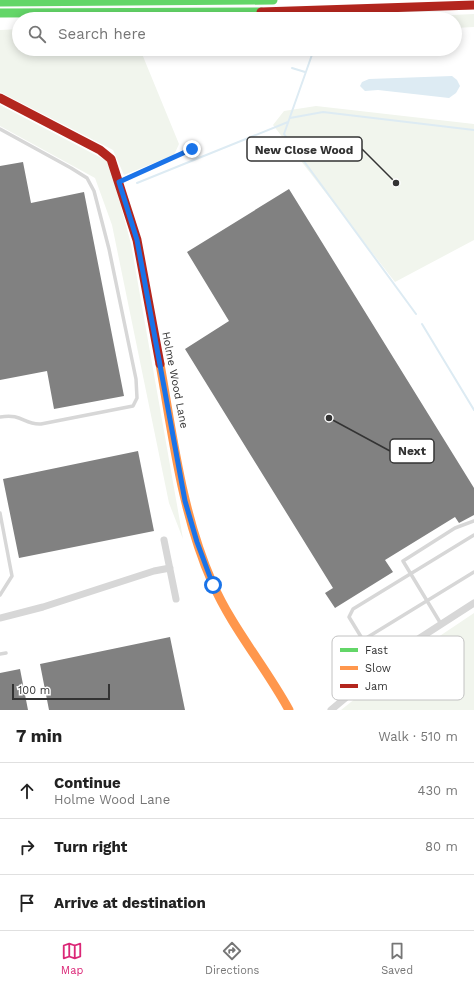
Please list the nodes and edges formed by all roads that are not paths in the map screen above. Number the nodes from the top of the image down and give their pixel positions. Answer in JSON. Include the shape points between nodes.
{"nodes":[{"id":1,"x":274,"y":0,"type":"edge"},
{"id":2,"x":0,"y":2,"type":"edge"},
{"id":3,"x":474,"y":5,"type":"edge"},
{"id":4,"x":259,"y":12,"type":"edge"},
{"id":5,"x":0,"y":13,"type":"edge"},
{"id":6,"x":12,"y":13,"type":"edge"},
{"id":7,"x":0,"y":98,"type":"edge"},
{"id":8,"x":0,"y":129,"type":"edge"},
{"id":9,"x":192,"y":149,"type":"dead end"},
{"id":10,"x":119,"y":182,"type":"junction"},
{"id":11,"x":0,"y":417,"type":"edge"},
{"id":12,"x":0,"y":513,"type":"edge"},
{"id":13,"x":474,"y":520,"type":"edge"},
{"id":14,"x":474,"y":536,"type":"edge"},
{"id":15,"x":164,"y":540,"type":"dead end"},
{"id":16,"x":170,"y":568,"type":"junction"},
{"id":17,"x":474,"y":572,"type":"edge"},
{"id":18,"x":412,"y":574,"type":"junction"},
{"id":19,"x":0,"y":595,"type":"edge"},
{"id":20,"x":176,"y":598,"type":"dead end"},
{"id":21,"x":429,"y":601,"type":"junction"},
{"id":22,"x":474,"y":603,"type":"edge"},
{"id":23,"x":0,"y":618,"type":"edge"},
{"id":24,"x":441,"y":624,"type":"junction"},
{"id":25,"x":361,"y":636,"type":"edge"},
{"id":26,"x":370,"y":636,"type":"edge"},
{"id":27,"x":423,"y":636,"type":"edge"},
{"id":28,"x":6,"y":653,"type":"dead end"},
{"id":29,"x":0,"y":654,"type":"edge"},
{"id":30,"x":343,"y":700,"type":"edge"},
{"id":31,"x":289,"y":710,"type":"edge"},
{"id":32,"x":331,"y":710,"type":"edge"}],
"edges":[{"from":1,"to":2,"type":"main road"},
{"from":3,"to":4,"type":"main road"},
{"from":5,"to":6,"type":"main road"},
{"from":7,"to":10,"type":"main road","name":"Holme Wood Lane","via":[[100,150],[111,159]]},
{"from":8,"to":11,"type":"lane","via":[[87,178],[94,191],[120,297],[136,378],[137,398],[132,406],[41,424],[33,425],[12,415]]},
{"from":9,"to":10,"type":"lane"},
{"from":10,"to":31,"type":"main road","name":"Holme Wood Lane","via":[[137,240],[185,501],[197,542],[225,609],[267,671]]},
{"from":12,"to":19,"type":"lane","via":[[12,576]]},
{"from":13,"to":18,"type":"lane","via":[[455,528],[403,561]]},
{"from":14,"to":18,"type":"lane"},
{"from":15,"to":16,"type":"street"},
{"from":16,"to":20,"type":"street"},
{"from":16,"to":23,"type":"street","via":[[43,608]]},
{"from":17,"to":21,"type":"lane"},
{"from":18,"to":21,"type":"lane"},
{"from":18,"to":25,"type":"lane","via":[[350,612],[349,617]]},
{"from":21,"to":24,"type":"lane"},
{"from":21,"to":26,"type":"lane"},
{"from":22,"to":24,"type":"street"},
{"from":24,"to":27,"type":"street"},
{"from":28,"to":29,"type":"lane"},
{"from":30,"to":32,"type":"street"}]}
